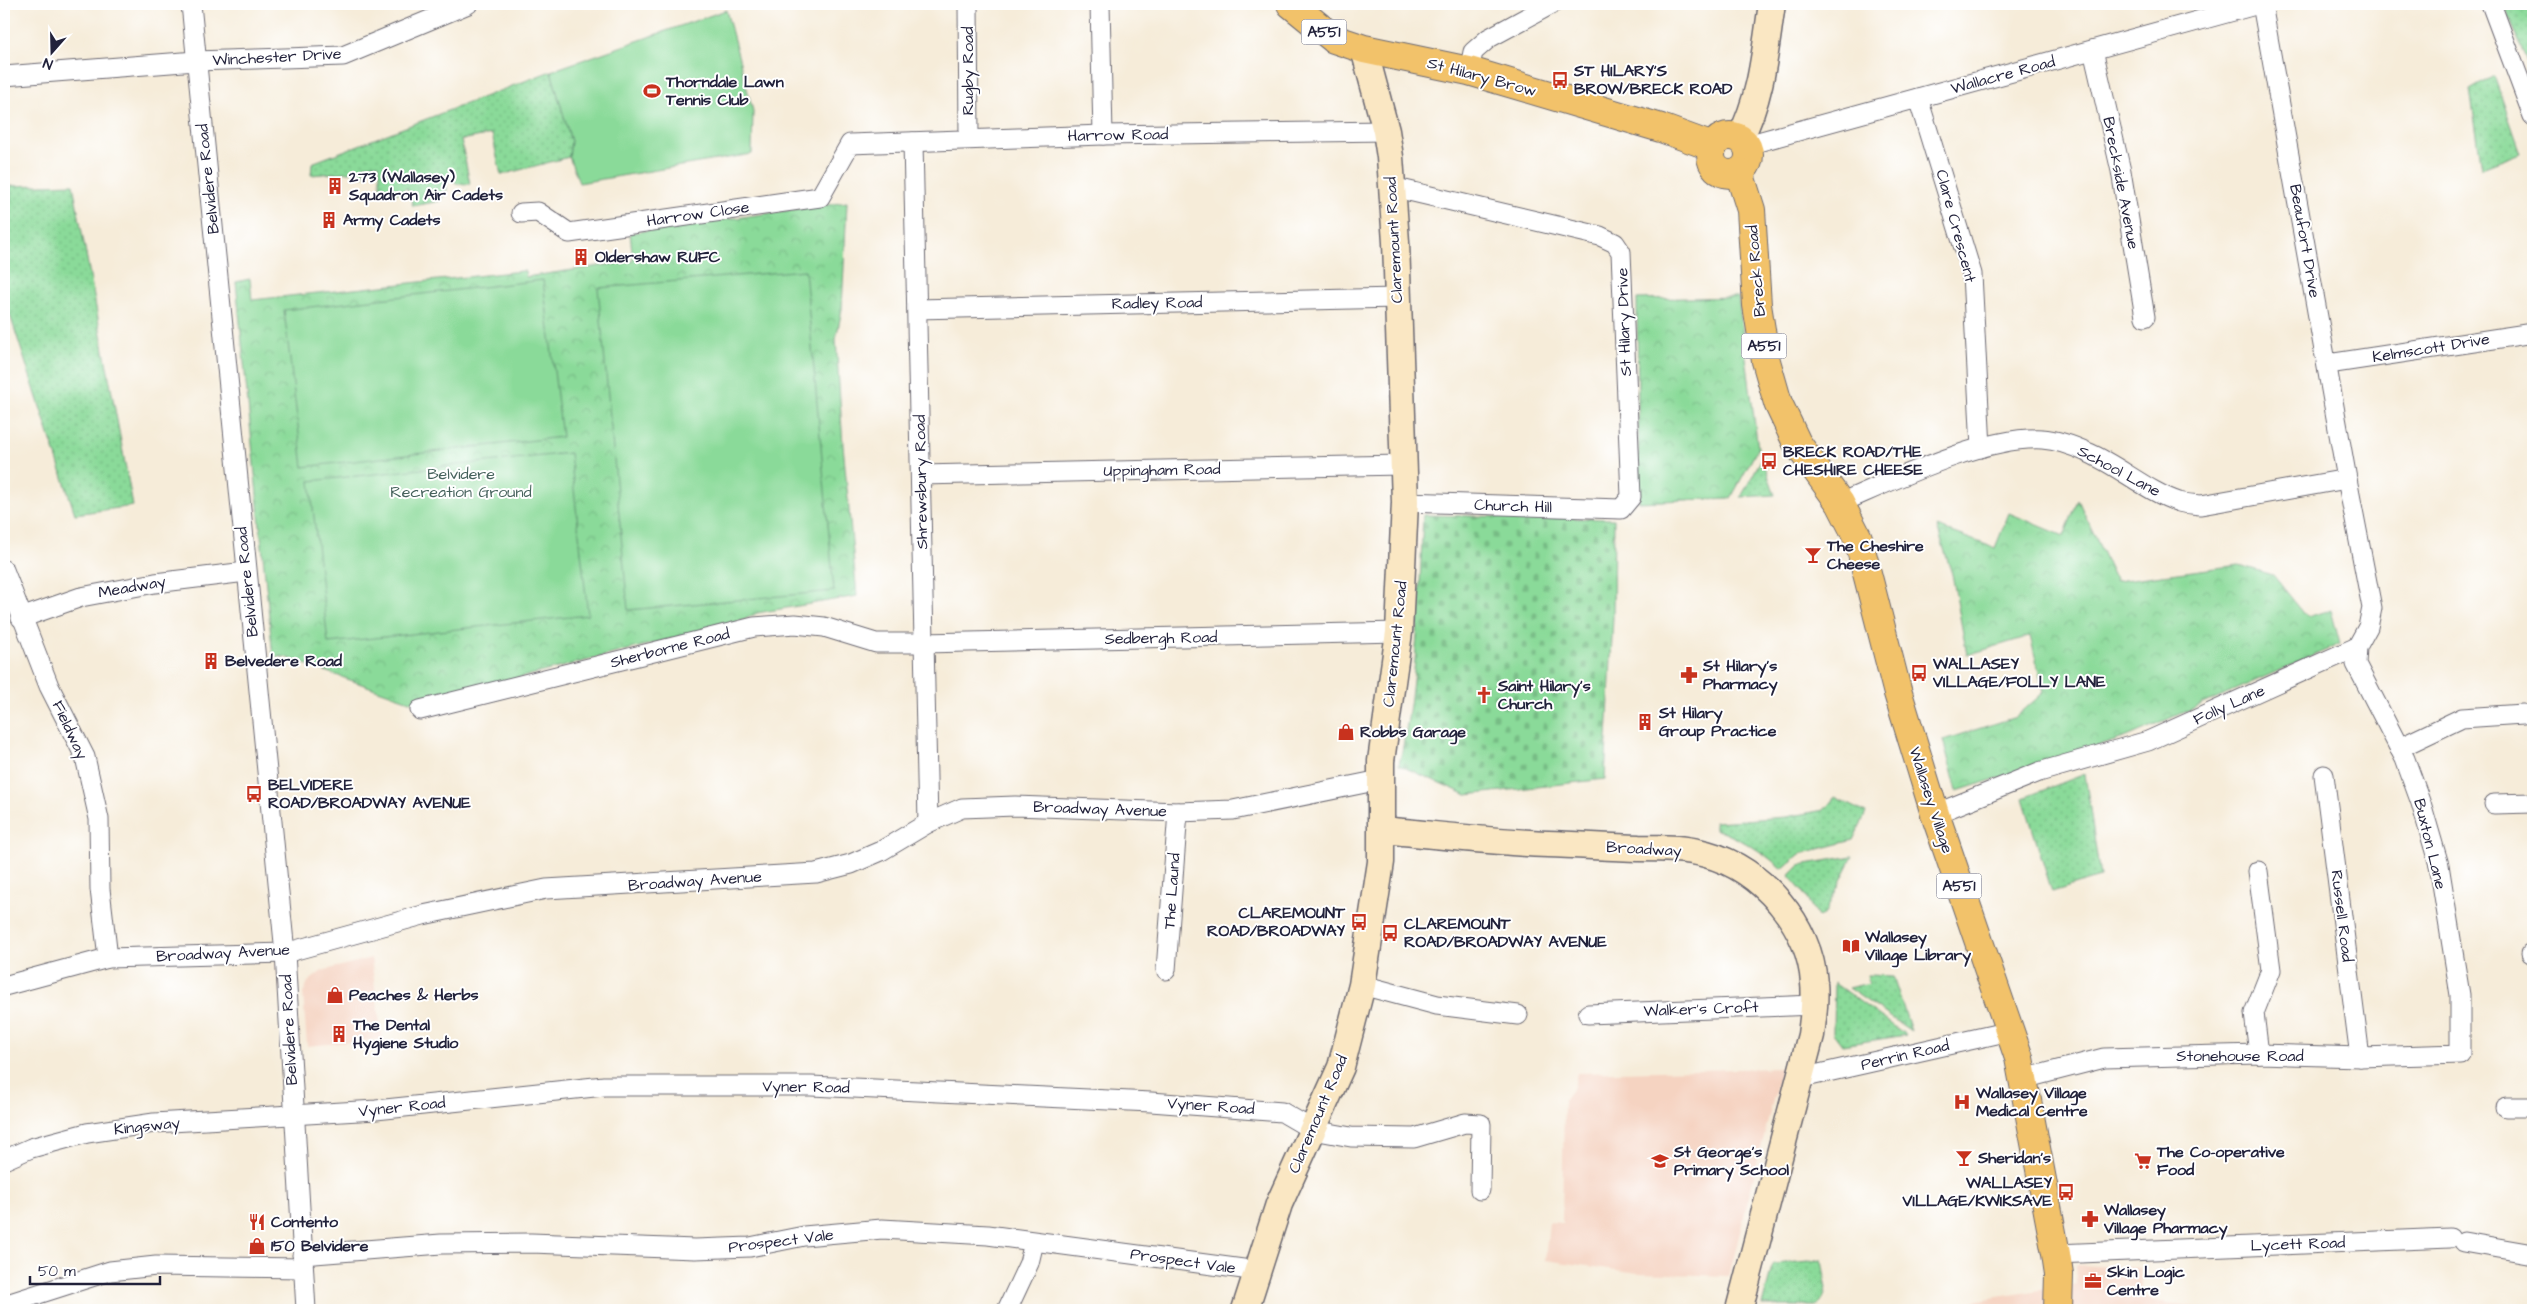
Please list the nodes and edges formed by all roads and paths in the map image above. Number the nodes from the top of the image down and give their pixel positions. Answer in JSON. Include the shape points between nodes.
{"nodes":[{"id":1,"x":191,"y":4,"type":"edge"},
{"id":2,"x":468,"y":4,"type":"edge"},
{"id":3,"x":968,"y":4,"type":"edge"},
{"id":4,"x":1100,"y":4,"type":"edge"},
{"id":5,"x":1291,"y":4,"type":"edge"},
{"id":6,"x":1552,"y":4,"type":"edge"},
{"id":7,"x":1772,"y":4,"type":"edge"},
{"id":8,"x":2261,"y":4,"type":"edge"},
{"id":9,"x":2491,"y":4,"type":"edge"},
{"id":10,"x":1364,"y":48,"type":"junction"},
{"id":11,"x":2093,"y":50,"type":"junction"},
{"id":12,"x":196,"y":61,"type":"junction"},
{"id":13,"x":1469,"y":71,"type":"junction"},
{"id":14,"x":4,"y":76,"type":"edge"},
{"id":15,"x":1918,"y":98,"type":"junction"},
{"id":16,"x":2533,"y":116,"type":"edge"},
{"id":17,"x":1386,"y":131,"type":"junction"},
{"id":18,"x":1103,"y":135,"type":"junction"},
{"id":19,"x":969,"y":138,"type":"junction"},
{"id":20,"x":912,"y":142,"type":"junction"},
{"id":21,"x":1744,"y":142,"type":"junction"},
{"id":22,"x":850,"y":144,"type":"joint"},
{"id":23,"x":1713,"y":148,"type":"junction"},
{"id":24,"x":1739,"y":172,"type":"junction"},
{"id":25,"x":1392,"y":187,"type":"junction"},
{"id":26,"x":522,"y":213,"type":"dead end"},
{"id":27,"x":1397,"y":298,"type":"junction"},
{"id":28,"x":916,"y":308,"type":"junction"},
{"id":29,"x":2145,"y":317,"type":"dead end"},
{"id":30,"x":2533,"y":333,"type":"edge"},
{"id":31,"x":2328,"y":364,"type":"junction"},
{"id":32,"x":1981,"y":448,"type":"junction"},
{"id":33,"x":1402,"y":465,"type":"junction"},
{"id":34,"x":921,"y":475,"type":"junction"},
{"id":35,"x":2347,"y":479,"type":"junction"},
{"id":36,"x":1405,"y":502,"type":"junction"},
{"id":37,"x":1840,"y":503,"type":"junction"},
{"id":38,"x":1620,"y":509,"type":"joint"},
{"id":39,"x":4,"y":570,"type":"edge"},
{"id":40,"x":246,"y":572,"type":"junction"},
{"id":41,"x":22,"y":618,"type":"junction"},
{"id":42,"x":1399,"y":632,"type":"junction"},
{"id":43,"x":923,"y":643,"type":"junction"},
{"id":44,"x":2357,"y":647,"type":"junction"},
{"id":45,"x":420,"y":710,"type":"dead end"},
{"id":46,"x":2523,"y":714,"type":"dead end"},
{"id":47,"x":2399,"y":748,"type":"junction"},
{"id":48,"x":2324,"y":775,"type":"dead end"},
{"id":49,"x":1380,"y":780,"type":"junction"},
{"id":50,"x":2494,"y":804,"type":"dead end"},
{"id":51,"x":2533,"y":804,"type":"edge"},
{"id":52,"x":1178,"y":812,"type":"junction"},
{"id":53,"x":1935,"y":814,"type":"junction"},
{"id":54,"x":928,"y":823,"type":"junction"},
{"id":55,"x":1382,"y":830,"type":"junction"},
{"id":56,"x":2258,"y":871,"type":"dead end"},
{"id":57,"x":285,"y":953,"type":"junction"},
{"id":58,"x":108,"y":958,"type":"junction"},
{"id":59,"x":1166,"y":970,"type":"dead end"},
{"id":60,"x":1362,"y":985,"type":"junction"},
{"id":61,"x":4,"y":986,"type":"edge"},
{"id":62,"x":1814,"y":1005,"type":"junction"},
{"id":63,"x":1588,"y":1014,"type":"dead end"},
{"id":64,"x":1518,"y":1015,"type":"dead end"},
{"id":65,"x":2010,"y":1032,"type":"junction"},
{"id":66,"x":2258,"y":1054,"type":"junction"},
{"id":67,"x":2460,"y":1054,"type":"joint"},
{"id":68,"x":2360,"y":1057,"type":"junction"},
{"id":69,"x":1801,"y":1078,"type":"junction"},
{"id":70,"x":2024,"y":1079,"type":"junction"},
{"id":71,"x":2506,"y":1107,"type":"dead end"},
{"id":72,"x":2533,"y":1107,"type":"edge"},
{"id":73,"x":295,"y":1116,"type":"junction"},
{"id":74,"x":1313,"y":1130,"type":"junction"},
{"id":75,"x":4,"y":1160,"type":"edge"},
{"id":76,"x":1480,"y":1190,"type":"dead end"},
{"id":77,"x":1034,"y":1242,"type":"junction"},
{"id":78,"x":2533,"y":1254,"type":"edge"},
{"id":79,"x":303,"y":1262,"type":"junction"},
{"id":80,"x":2058,"y":1264,"type":"junction"},
{"id":81,"x":1258,"y":1272,"type":"junction"},
{"id":82,"x":4,"y":1304,"type":"edge"},
{"id":83,"x":6,"y":1310,"type":"edge"},
{"id":84,"x":306,"y":1310,"type":"edge"},
{"id":85,"x":1007,"y":1310,"type":"edge"},
{"id":86,"x":1246,"y":1310,"type":"edge"},
{"id":87,"x":1739,"y":1310,"type":"edge"},
{"id":88,"x":2058,"y":1310,"type":"edge"},
{"id":89,"x":2078,"y":1310,"type":"edge"}],
"edges":[{"from":1,"to":12,"type":"street","name":"Belvidere Road"},
{"from":2,"to":12,"type":"street","name":"Winchester Drive","via":[[343,56]]},
{"from":3,"to":19,"type":"street","name":"Rugby Road"},
{"from":4,"to":18,"type":"street"},
{"from":5,"to":10,"type":"main road","number":"A551","via":[[1334,39]]},
{"from":6,"to":13,"type":"street","via":[[1489,38],[1473,52]]},
{"from":7,"to":21,"type":"street","via":[[1760,90]]},
{"from":8,"to":11,"type":"street","name":"Wallacre Road"},
{"from":8,"to":31,"type":"street","name":"Beaufort Drive"},
{"from":9,"to":16,"type":"street"},
{"from":10,"to":13,"type":"main road","name":"St Hilary Brow","number":"A551"},
{"from":10,"to":17,"type":"street","name":"Claremount Road"},
{"from":11,"to":15,"type":"street","name":"Wallacre Road"},
{"from":11,"to":29,"type":"street","name":"Breckside Avenue","via":[[2121,171]]},
{"from":12,"to":14,"type":"street","name":"Winchester Drive"},
{"from":12,"to":40,"type":"street","name":"Belvidere Road"},
{"from":13,"to":23,"type":"main road","name":"St Hilary Brow","number":"A551","via":[[1661,128]]},
{"from":15,"to":21,"type":"street","name":"Wallacre Road"},
{"from":15,"to":32,"type":"street","name":"Clare Crescent","via":[[1972,274]]},
{"from":17,"to":18,"type":"street","name":"Harrow Road"},
{"from":17,"to":25,"type":"street","name":"Claremount Road"},
{"from":18,"to":19,"type":"street","name":"Harrow Road"},
{"from":19,"to":20,"type":"street","name":"Harrow Road"},
{"from":20,"to":22,"type":"street","name":"Harrow Road"},
{"from":20,"to":28,"type":"street","name":"Shrewsbury Road"},
{"from":21,"to":23,"type":"main road","via":[[1728,136],[1716,142]]},
{"from":21,"to":24,"type":"main road","via":[[1750,157],[1748,164]]},
{"from":22,"to":26,"type":"street","name":"Harrow Close","via":[[820,197],[569,233],[538,212]]},
{"from":23,"to":24,"type":"main road","via":[[1711,154],[1715,166],[1726,173]]},
{"from":24,"to":37,"type":"main road","name":"Breck Road","number":"A551","via":[[1751,210],[1757,305],[1766,361],[1778,403],[1797,443]]},
{"from":25,"to":27,"type":"street","name":"Claremount Road"},
{"from":25,"to":38,"type":"street","name":"St Hilary Drive","via":[[1600,236],[1615,243],[1621,252],[1631,497]]},
{"from":27,"to":28,"type":"street","name":"Radley Road"},
{"from":27,"to":33,"type":"street","name":"Claremount Road"},
{"from":28,"to":34,"type":"street","name":"Shrewsbury Road"},
{"from":30,"to":31,"type":"street","name":"Kelmscott Drive"},
{"from":31,"to":35,"type":"street","name":"Beaufort Drive"},
{"from":32,"to":35,"type":"street","name":"School Lane","via":[[2010,441],[2042,439],[2067,444],[2090,453],[2179,502],[2201,505]]},
{"from":32,"to":37,"type":"street","name":"School Lane"},
{"from":33,"to":34,"type":"street","name":"Uppingham Road"},
{"from":33,"to":36,"type":"street","name":"Claremount Road"},
{"from":34,"to":43,"type":"street","name":"Shrewsbury Road"},
{"from":35,"to":44,"type":"street","via":[[2372,608],[2368,627]]},
{"from":36,"to":38,"type":"street","name":"Church Hill"},
{"from":36,"to":42,"type":"street","name":"Claremount Road"},
{"from":37,"to":53,"type":"main road","name":"Wallasey Village","number":"A551","via":[[1858,538],[1897,690]]},
{"from":39,"to":41,"type":"street","name":"Fieldway"},
{"from":40,"to":41,"type":"street","name":"Meadway","via":[[82,596]]},
{"from":40,"to":57,"type":"street","name":"Belvidere Road"},
{"from":41,"to":58,"type":"street","name":"Fieldway","via":[[49,686],[85,757],[98,819],[100,889]]},
{"from":42,"to":43,"type":"street","name":"Sedbergh Road"},
{"from":42,"to":49,"type":"street","name":"Claremount Road"},
{"from":43,"to":45,"type":"street","name":"Sherborne Road","via":[[876,643],[824,627],[795,624],[754,627]]},
{"from":43,"to":54,"type":"street","name":"Shrewsbury Road"},
{"from":44,"to":47,"type":"street","name":"Buxton Lane","via":[[2356,664]]},
{"from":44,"to":53,"type":"street","name":"Folly Lane","via":[[2148,741],[2039,772]]},
{"from":46,"to":47,"type":"street","via":[[2462,718]]},
{"from":47,"to":67,"type":"street","name":"Buxton Lane","via":[[2421,803],[2439,865],[2460,995]]},
{"from":48,"to":68,"type":"street","name":"Russell Road"},
{"from":49,"to":52,"type":"street","name":"Broadway Avenue","via":[[1233,810]]},
{"from":49,"to":55,"type":"street","name":"Claremount Road"},
{"from":50,"to":51,"type":"street"},
{"from":52,"to":54,"type":"street","name":"Broadway Avenue","via":[[1015,806],[962,808]]},
{"from":52,"to":59,"type":"street","name":"The Laund"},
{"from":53,"to":65,"type":"main road","name":"Wallasey Village","number":"A551"},
{"from":54,"to":57,"type":"street","name":"Broadway Avenue","via":[[874,854],[816,873],[546,889],[423,915]]},
{"from":55,"to":60,"type":"street","name":"Claremount Road","via":[[1375,910]]},
{"from":55,"to":62,"type":"street","name":"Broadway","via":[[1485,842],[1670,849],[1707,854],[1742,870],[1771,891],[1795,924],[1812,968]]},
{"from":56,"to":66,"type":"street","via":[[2271,970],[2254,1013]]},
{"from":57,"to":58,"type":"street","name":"Broadway Avenue"},
{"from":57,"to":73,"type":"street","name":"Belvidere Road"},
{"from":58,"to":61,"type":"street","name":"Broadway Avenue"},
{"from":60,"to":64,"type":"street","via":[[1437,1005]]},
{"from":60,"to":74,"type":"street","name":"Claremount Road","via":[[1341,1067]]},
{"from":62,"to":63,"type":"street","name":"Walker's Croft"},
{"from":62,"to":69,"type":"street","name":"Broadway","via":[[1812,1036]]},
{"from":65,"to":69,"type":"street","name":"Perrin Road"},
{"from":65,"to":70,"type":"main road","name":"Wallasey Village","number":"A551"},
{"from":66,"to":68,"type":"street","name":"Stonehouse Road"},
{"from":66,"to":70,"type":"street","name":"Stonehouse Road","via":[[2104,1058]]},
{"from":67,"to":68,"type":"street","name":"Stonehouse Road"},
{"from":69,"to":87,"type":"street","name":"Broadway"},
{"from":70,"to":80,"type":"main road","name":"Wallasey Village","number":"A551"},
{"from":71,"to":72,"type":"street"},
{"from":73,"to":74,"type":"street","name":"Vyner Road","via":[[604,1086],[811,1086],[1151,1102],[1282,1112]]},
{"from":73,"to":75,"type":"street","name":"Kingsway","via":[[154,1123],[87,1133],[31,1148]]},
{"from":73,"to":79,"type":"street","name":"Belvidere Road"},
{"from":74,"to":76,"type":"street","name":"Vyner Road","via":[[1351,1137],[1414,1138],[1465,1123],[1481,1124]]},
{"from":74,"to":81,"type":"street","name":"Claremount Road","via":[[1279,1204]]},
{"from":77,"to":79,"type":"street","name":"Prospect Vale","via":[[988,1235],[882,1229],[804,1236],[750,1247],[695,1250],[531,1243],[441,1244]]},
{"from":77,"to":81,"type":"street","name":"Prospect Vale"},
{"from":77,"to":85,"type":"street"},
{"from":78,"to":80,"type":"street","name":"Lycett Road","via":[[2457,1240]]},
{"from":79,"to":82,"type":"street","name":"Prospect Vale","via":[[156,1266],[110,1271]]},
{"from":79,"to":84,"type":"street","name":"Belvidere Road"},
{"from":80,"to":88,"type":"main road","name":"Wallasey Village","number":"A551"},
{"from":80,"to":89,"type":"main road","name":"Wallasey Village","number":"A551"},
{"from":81,"to":86,"type":"street","name":"Claremount Road"},
{"from":82,"to":83,"type":"street"}]}
